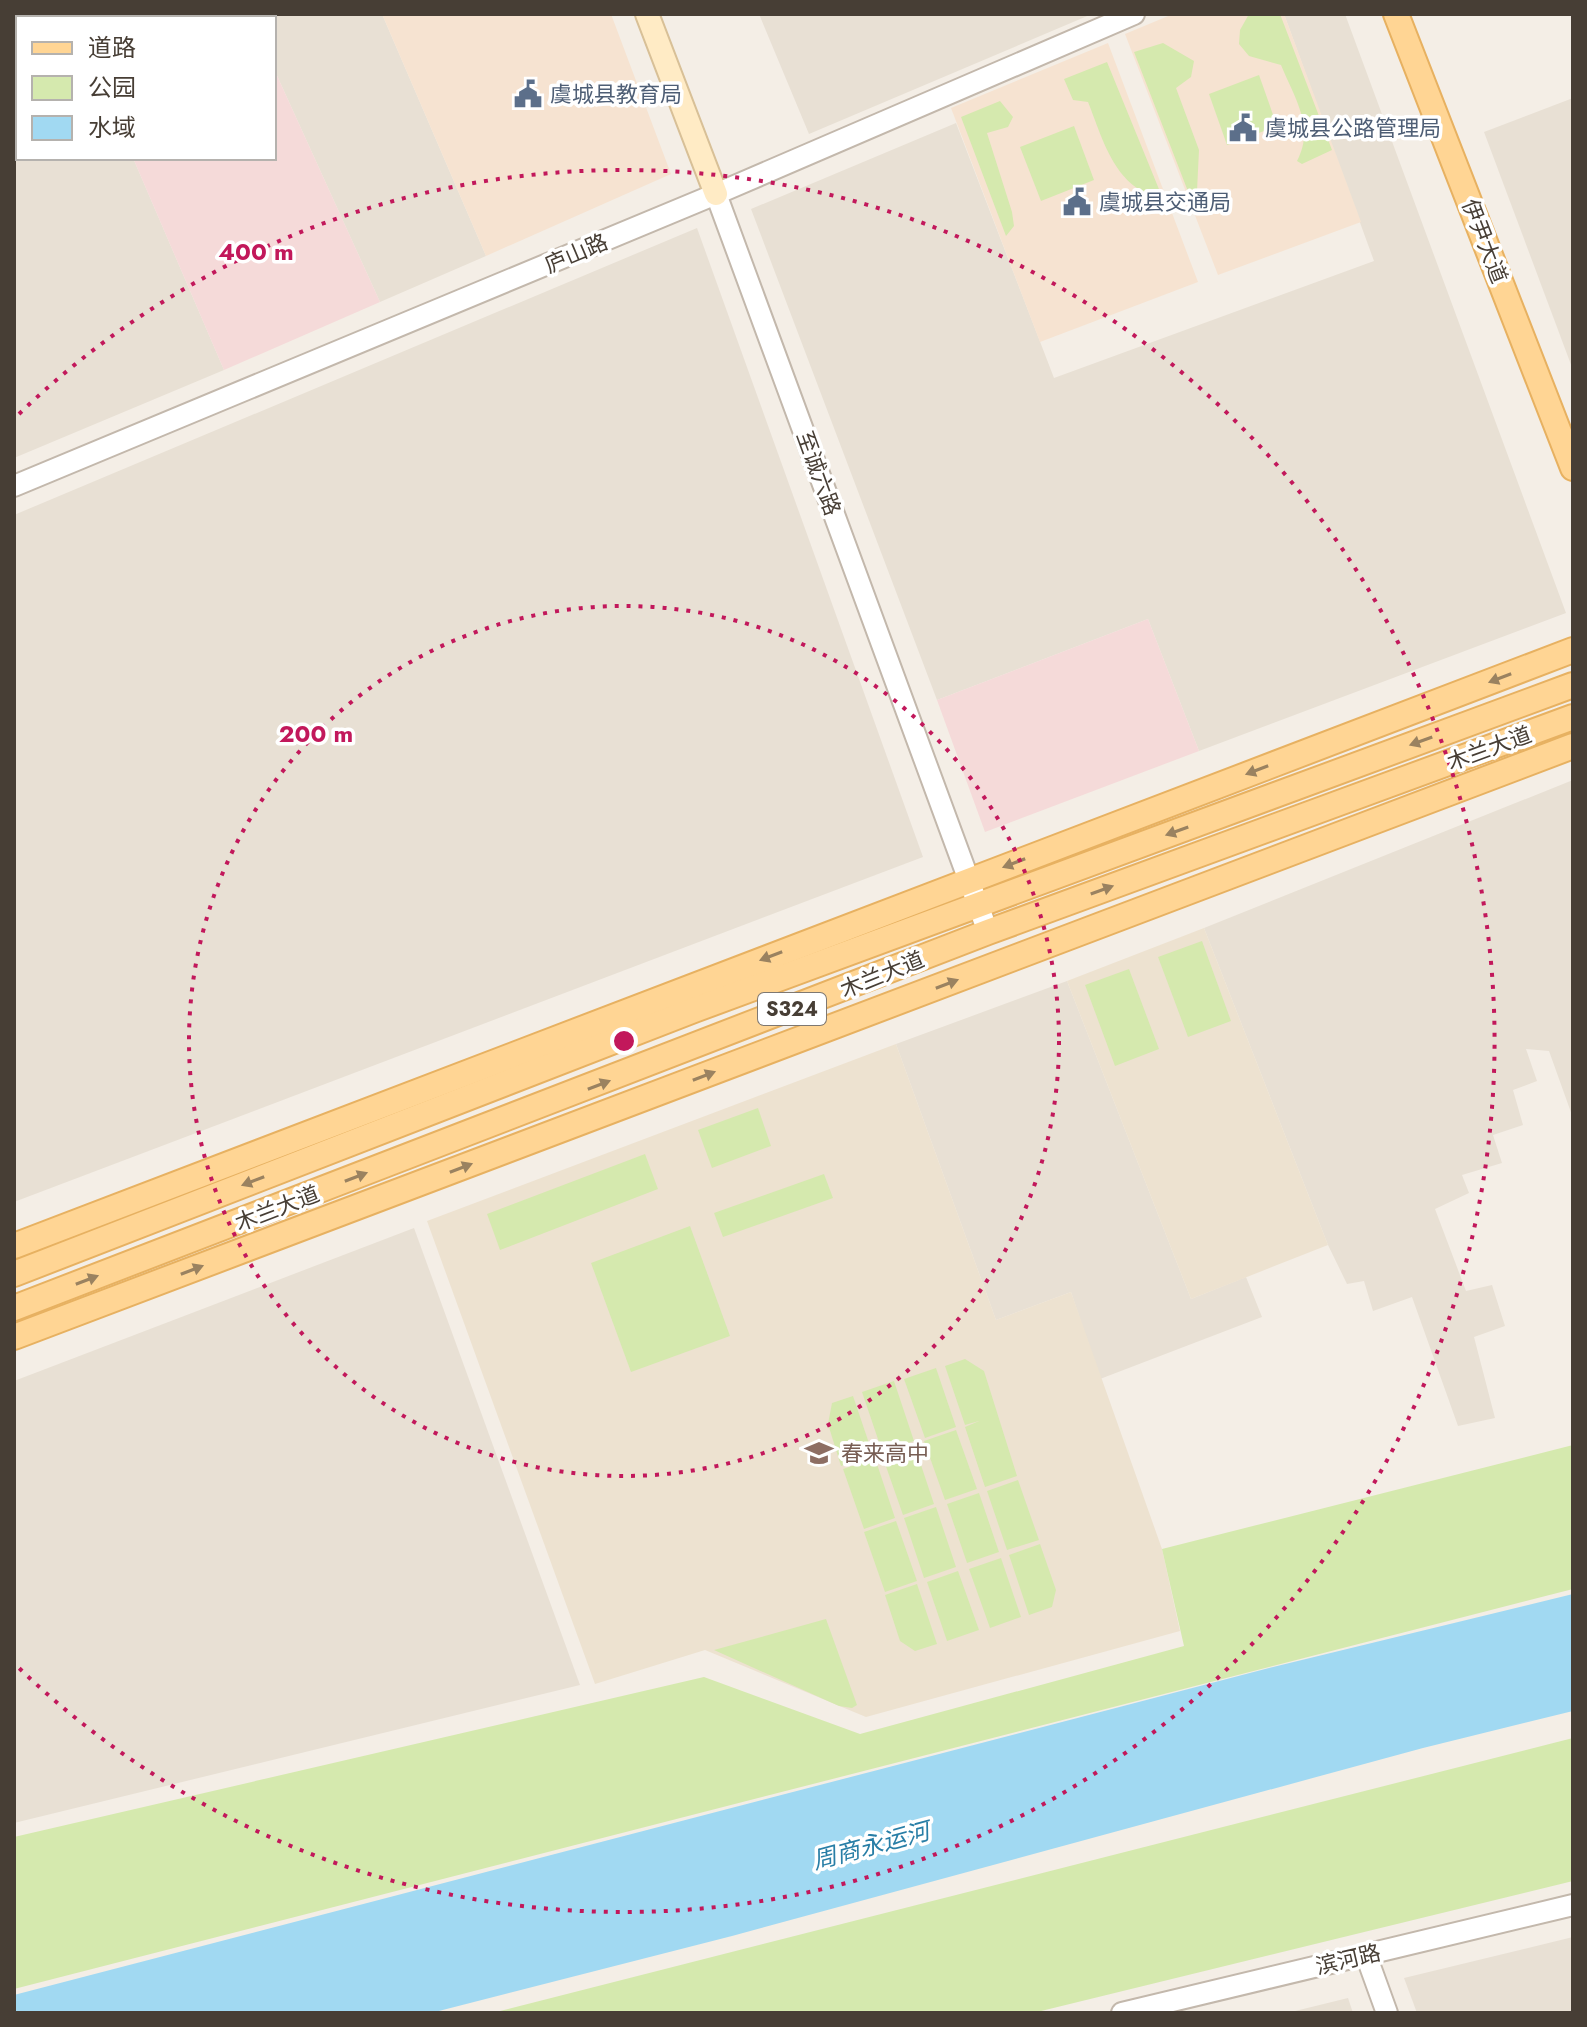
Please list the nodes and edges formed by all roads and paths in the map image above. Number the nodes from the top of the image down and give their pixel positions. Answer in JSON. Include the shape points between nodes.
{"nodes":[{"id":1,"x":647,"y":14,"type":"edge"},
{"id":2,"x":1134,"y":14,"type":"edge"},
{"id":3,"x":1396,"y":14,"type":"edge"},
{"id":4,"x":716,"y":194,"type":"junction"},
{"id":5,"x":1573,"y":468,"type":"edge"},
{"id":6,"x":14,"y":486,"type":"edge"},
{"id":7,"x":1573,"y":650,"type":"edge"},
{"id":8,"x":1573,"y":685,"type":"edge"},
{"id":9,"x":1573,"y":717,"type":"edge"},
{"id":10,"x":1573,"y":746,"type":"edge"},
{"id":11,"x":969,"y":880,"type":"junction"},
{"id":12,"x":978,"y":904,"type":"junction"},
{"id":13,"x":988,"y":932,"type":"junction"},
{"id":14,"x":14,"y":1246,"type":"edge"},
{"id":15,"x":14,"y":1274,"type":"edge"},
{"id":16,"x":14,"y":1308,"type":"edge"},
{"id":17,"x":14,"y":1337,"type":"edge"},
{"id":18,"x":1573,"y":1905,"type":"edge"},
{"id":19,"x":1366,"y":1955,"type":"junction"},
{"id":20,"x":1122,"y":2013,"type":"edge"},
{"id":21,"x":1387,"y":2013,"type":"edge"}],
"edges":[{"from":1,"to":4,"type":"main road","name":"至诚六路"},
{"from":2,"to":4,"type":"street","name":"庐山路"},
{"from":3,"to":5,"type":"main road","name":"伊尹大道"},
{"from":4,"to":6,"type":"street","name":"庐山路"},
{"from":4,"to":11,"type":"street","name":"至诚六路"},
{"from":7,"to":11,"type":"main road","one_way":true},
{"from":8,"to":12,"type":"main road","name":"木兰大道","number":"S324","one_way":true},
{"from":13,"to":9,"type":"main road","name":"木兰大道","number":"S324","one_way":true},
{"from":17,"to":10,"type":"main road","one_way":true},
{"from":11,"to":12,"type":"street","name":"至诚六路"},
{"from":11,"to":14,"type":"main road","one_way":true},
{"from":12,"to":13,"type":"street","name":"至诚六路"},
{"from":12,"to":15,"type":"main road","name":"木兰大道","number":"S324","one_way":true},
{"from":16,"to":13,"type":"main road","name":"木兰大道","number":"S324","one_way":true},
{"from":18,"to":19,"type":"street","name":"滨河路"},
{"from":19,"to":20,"type":"street","name":"滨河路"},
{"from":19,"to":21,"type":"street"}]}
